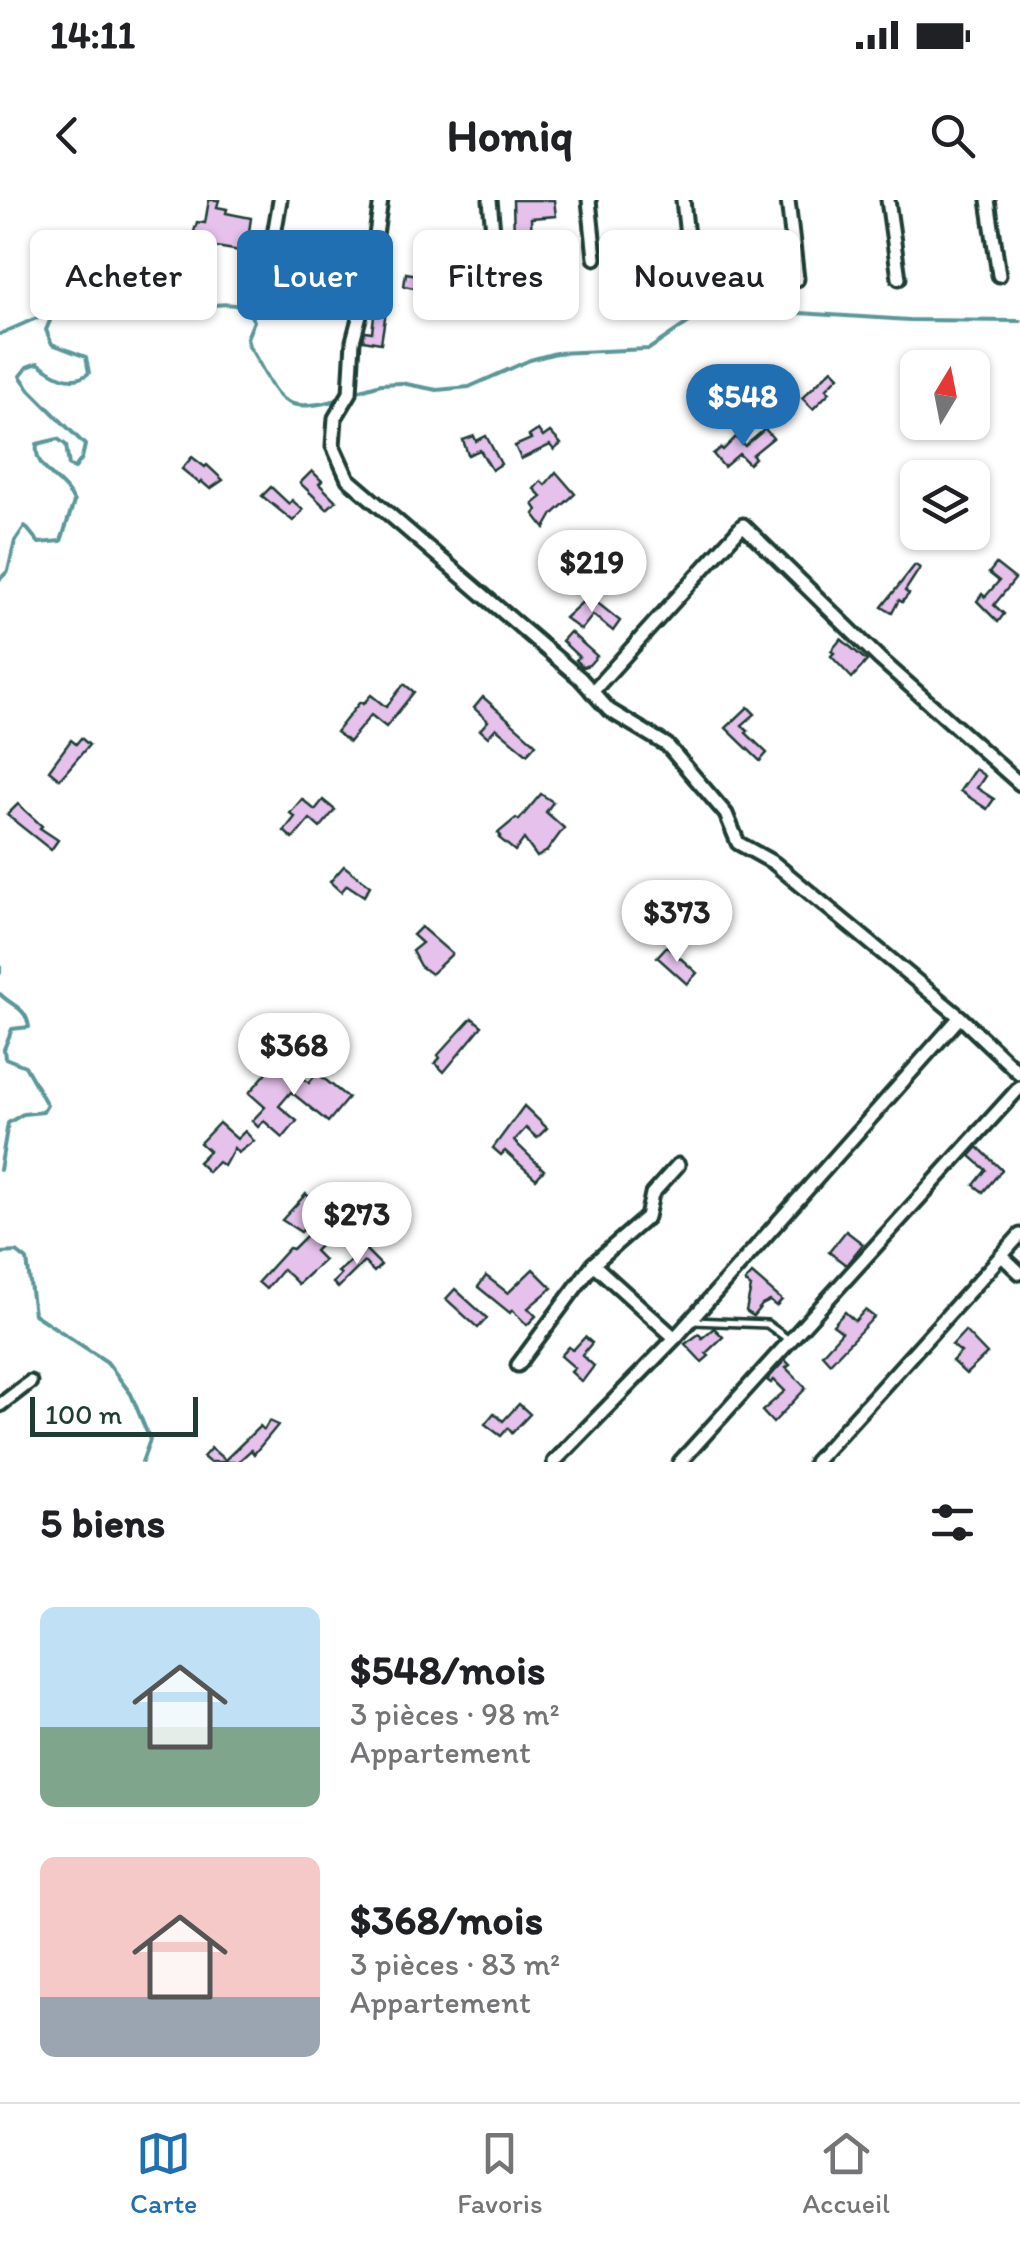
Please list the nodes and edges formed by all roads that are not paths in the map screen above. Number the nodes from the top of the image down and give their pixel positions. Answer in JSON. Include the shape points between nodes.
{"nodes":[{"id":1,"x":280,"y":200,"type":"edge"},
{"id":2,"x":381,"y":200,"type":"edge"},
{"id":3,"x":490,"y":200,"type":"edge"},
{"id":4,"x":588,"y":200,"type":"edge"},
{"id":5,"x":683,"y":200,"type":"edge"},
{"id":6,"x":788,"y":200,"type":"edge"},
{"id":7,"x":888,"y":200,"type":"edge"},
{"id":8,"x":988,"y":200,"type":"edge"},
{"id":9,"x":275,"y":230,"type":"edge"},
{"id":10,"x":493,"y":230,"type":"edge"},
{"id":11,"x":686,"y":230,"type":"edge"},
{"id":12,"x":791,"y":230,"type":"edge"},
{"id":13,"x":595,"y":258,"type":"dead end"},
{"id":14,"x":999,"y":275,"type":"dead end"},
{"id":15,"x":899,"y":278,"type":"dead end"},
{"id":16,"x":592,"y":692,"type":"junction"},
{"id":17,"x":1020,"y":784,"type":"edge"},
{"id":18,"x":960,"y":1017,"type":"junction"},
{"id":19,"x":1020,"y":1074,"type":"edge"},
{"id":20,"x":1020,"y":1088,"type":"edge"},
{"id":21,"x":678,"y":1166,"type":"dead end"},
{"id":22,"x":1020,"y":1234,"type":"edge"},
{"id":23,"x":1002,"y":1256,"type":"junction"},
{"id":24,"x":593,"y":1264,"type":"junction"},
{"id":25,"x":1020,"y":1273,"type":"edge"},
{"id":26,"x":690,"y":1321,"type":"junction"},
{"id":27,"x":675,"y":1338,"type":"junction"},
{"id":28,"x":789,"y":1340,"type":"junction"},
{"id":29,"x":518,"y":1365,"type":"dead end"},
{"id":30,"x":30,"y":1382,"type":"dead end"},
{"id":31,"x":0,"y":1405,"type":"edge"},
{"id":32,"x":554,"y":1462,"type":"edge"},
{"id":33,"x":680,"y":1462,"type":"edge"},
{"id":34,"x":815,"y":1462,"type":"edge"}],
"edges":[{"from":1,"to":9,"type":"street"},
{"from":2,"to":16,"type":"street","via":[[353,341],[350,393],[334,418],[333,446],[348,479]]},
{"from":3,"to":10,"type":"street"},
{"from":4,"to":13,"type":"street"},
{"from":5,"to":11,"type":"street"},
{"from":6,"to":12,"type":"street"},
{"from":7,"to":15,"type":"street"},
{"from":8,"to":14,"type":"street"},
{"from":16,"to":17,"type":"street","via":[[743,525],[880,660]]},
{"from":16,"to":18,"type":"street","via":[[667,745],[726,814],[738,843],[774,863]]},
{"from":18,"to":19,"type":"street"},
{"from":18,"to":26,"type":"street"},
{"from":20,"to":28,"type":"street"},
{"from":21,"to":24,"type":"street","via":[[652,1194],[647,1218]]},
{"from":22,"to":23,"type":"street"},
{"from":23,"to":25,"type":"street"},
{"from":23,"to":34,"type":"street"},
{"from":24,"to":27,"type":"street"},
{"from":24,"to":29,"type":"street"},
{"from":26,"to":27,"type":"street"},
{"from":26,"to":28,"type":"lane","via":[[767,1324]]},
{"from":27,"to":32,"type":"street"},
{"from":28,"to":33,"type":"street"},
{"from":30,"to":31,"type":"street"}]}
